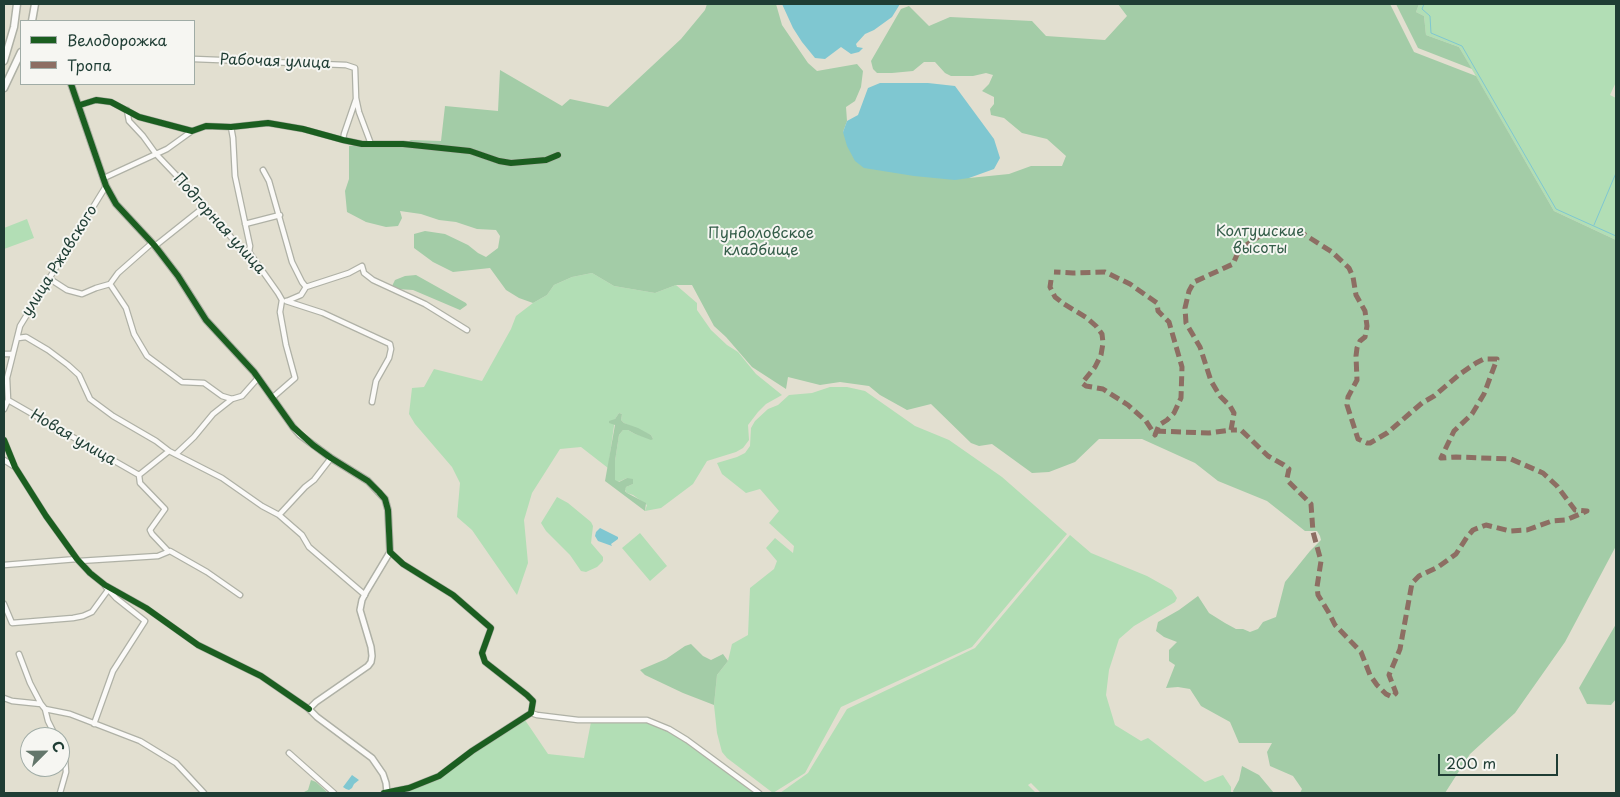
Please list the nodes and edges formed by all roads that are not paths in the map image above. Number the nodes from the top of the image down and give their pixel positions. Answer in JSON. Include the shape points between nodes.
{"nodes":[{"id":1,"x":17,"y":4,"type":"edge"},
{"id":2,"x":34,"y":4,"type":"edge"},
{"id":3,"x":32,"y":20,"type":"edge"},
{"id":4,"x":20,"y":56,"type":"edge"},
{"id":5,"x":195,"y":59,"type":"edge"},
{"id":6,"x":4,"y":61,"type":"edge"},
{"id":7,"x":71,"y":85,"type":"edge"},
{"id":8,"x":4,"y":88,"type":"edge"},
{"id":9,"x":356,"y":98,"type":"junction"},
{"id":10,"x":80,"y":105,"type":"junction"},
{"id":11,"x":127,"y":110,"type":"junction"},
{"id":12,"x":231,"y":127,"type":"junction"},
{"id":13,"x":192,"y":131,"type":"junction"},
{"id":14,"x":344,"y":140,"type":"junction"},
{"id":15,"x":371,"y":144,"type":"junction"},
{"id":16,"x":156,"y":154,"type":"junction"},
{"id":17,"x":558,"y":155,"type":"dead end"},
{"id":18,"x":263,"y":170,"type":"dead end"},
{"id":19,"x":104,"y":178,"type":"junction"},
{"id":20,"x":106,"y":186,"type":"junction"},
{"id":21,"x":204,"y":207,"type":"junction"},
{"id":22,"x":280,"y":215,"type":"junction"},
{"id":23,"x":246,"y":224,"type":"junction"},
{"id":24,"x":153,"y":244,"type":"junction"},
{"id":25,"x":249,"y":252,"type":"junction"},
{"id":26,"x":50,"y":279,"type":"junction"},
{"id":27,"x":110,"y":284,"type":"junction"},
{"id":28,"x":306,"y":287,"type":"junction"},
{"id":29,"x":284,"y":301,"type":"junction"},
{"id":30,"x":467,"y":330,"type":"dead end"},
{"id":31,"x":18,"y":338,"type":"junction"},
{"id":32,"x":4,"y":354,"type":"edge"},
{"id":33,"x":12,"y":354,"type":"junction"},
{"id":34,"x":258,"y":378,"type":"junction"},
{"id":35,"x":272,"y":398,"type":"junction"},
{"id":36,"x":8,"y":400,"type":"junction"},
{"id":37,"x":232,"y":400,"type":"junction"},
{"id":38,"x":372,"y":402,"type":"dead end"},
{"id":39,"x":4,"y":410,"type":"edge"},
{"id":40,"x":4,"y":440,"type":"edge"},
{"id":41,"x":169,"y":451,"type":"junction"},
{"id":42,"x":176,"y":454,"type":"junction"},
{"id":43,"x":331,"y":458,"type":"junction"},
{"id":44,"x":4,"y":460,"type":"edge"},
{"id":45,"x":15,"y":467,"type":"junction"},
{"id":46,"x":138,"y":475,"type":"junction"},
{"id":47,"x":278,"y":515,"type":"junction"},
{"id":48,"x":168,"y":551,"type":"junction"},
{"id":49,"x":390,"y":552,"type":"junction"},
{"id":50,"x":78,"y":560,"type":"junction"},
{"id":51,"x":4,"y":565,"type":"edge"},
{"id":52,"x":104,"y":585,"type":"junction"},
{"id":53,"x":108,"y":590,"type":"junction"},
{"id":54,"x":240,"y":595,"type":"dead end"},
{"id":55,"x":364,"y":595,"type":"junction"},
{"id":56,"x":4,"y":604,"type":"edge"},
{"id":57,"x":19,"y":654,"type":"dead end"},
{"id":58,"x":4,"y":698,"type":"edge"},
{"id":59,"x":41,"y":704,"type":"junction"},
{"id":60,"x":45,"y":709,"type":"junction"},
{"id":61,"x":309,"y":709,"type":"junction"},
{"id":62,"x":531,"y":713,"type":"junction"},
{"id":63,"x":94,"y":724,"type":"junction"},
{"id":64,"x":51,"y":727,"type":"edge"},
{"id":65,"x":289,"y":753,"type":"dead end"},
{"id":66,"x":65,"y":777,"type":"edge"},
{"id":67,"x":60,"y":793,"type":"edge"},
{"id":68,"x":204,"y":793,"type":"edge"},
{"id":69,"x":334,"y":793,"type":"edge"},
{"id":70,"x":386,"y":793,"type":"edge"},
{"id":71,"x":759,"y":793,"type":"edge"}],
"edges":[{"from":1,"to":6,"type":"main road"},
{"from":2,"to":3,"type":"main road"},
{"from":4,"to":8,"type":"main road"},
{"from":5,"to":9,"type":"street","name":"Рабочая улица","via":[[346,65],[355,68]]},
{"from":7,"to":10,"type":"street"},
{"from":9,"to":14,"type":"street"},
{"from":9,"to":15,"type":"street"},
{"from":10,"to":11,"type":"street","via":[[96,100],[111,102]]},
{"from":10,"to":19,"type":"street"},
{"from":11,"to":13,"type":"street","via":[[139,117]]},
{"from":11,"to":16,"type":"street","name":"Подгорная улица","via":[[129,121]]},
{"from":12,"to":13,"type":"street","via":[[206,126]]},
{"from":12,"to":14,"type":"street","via":[[284,125]]},
{"from":12,"to":23,"type":"street","via":[[235,176]]},
{"from":13,"to":16,"type":"street"},
{"from":14,"to":15,"type":"street"},
{"from":15,"to":17,"type":"street","via":[[470,150],[511,163],[546,160]]},
{"from":16,"to":19,"type":"street"},
{"from":16,"to":21,"type":"street","name":"Подгорная улица"},
{"from":18,"to":22,"type":"street"},
{"from":19,"to":20,"type":"street"},
{"from":20,"to":24,"type":"street","via":[[123,213]]},
{"from":20,"to":26,"type":"street","name":"улица Ржавского"},
{"from":21,"to":24,"type":"street"},
{"from":21,"to":25,"type":"street","name":"Подгорная улица","via":[[242,250]]},
{"from":22,"to":23,"type":"street"},
{"from":22,"to":28,"type":"street","via":[[292,262]]},
{"from":23,"to":25,"type":"street"},
{"from":24,"to":27,"type":"street","via":[[118,273]]},
{"from":24,"to":34,"type":"street","via":[[206,320]]},
{"from":25,"to":29,"type":"street","name":"Подгорная улица"},
{"from":26,"to":27,"type":"street","via":[[67,290],[82,294]]},
{"from":26,"to":31,"type":"street","name":"улица Ржавского","via":[[20,326]]},
{"from":27,"to":37,"type":"street","via":[[126,308],[134,334],[148,356],[182,382],[204,383]]},
{"from":28,"to":29,"type":"street","via":[[301,295]]},
{"from":28,"to":30,"type":"street","via":[[362,266],[364,273],[374,280],[426,304]]},
{"from":29,"to":35,"type":"street","via":[[280,312],[295,378]]},
{"from":29,"to":38,"type":"street","via":[[323,313],[390,344],[389,358],[376,380]]},
{"from":31,"to":33,"type":"street","name":"улица Ржавского"},
{"from":31,"to":41,"type":"street","via":[[26,338],[48,350],[79,375],[90,399]]},
{"from":32,"to":33,"type":"street"},
{"from":33,"to":36,"type":"street","name":"улица Ржавского","via":[[7,378]]},
{"from":34,"to":35,"type":"street"},
{"from":34,"to":37,"type":"street","via":[[242,396]]},
{"from":35,"to":43,"type":"street","via":[[293,427]]},
{"from":36,"to":39,"type":"street"},
{"from":36,"to":46,"type":"street","name":"Новая улица"},
{"from":37,"to":42,"type":"street","via":[[213,414]]},
{"from":40,"to":45,"type":"street"},
{"from":41,"to":42,"type":"street"},
{"from":41,"to":46,"type":"street"},
{"from":42,"to":47,"type":"street","via":[[222,478]]},
{"from":43,"to":47,"type":"street","via":[[314,480]]},
{"from":43,"to":49,"type":"street","via":[[368,481],[385,499]]},
{"from":44,"to":45,"type":"street"},
{"from":45,"to":50,"type":"street"},
{"from":46,"to":48,"type":"street","via":[[140,483],[165,508],[150,530]]},
{"from":47,"to":55,"type":"street","via":[[302,535],[309,548]]},
{"from":48,"to":50,"type":"street","via":[[158,556]]},
{"from":48,"to":54,"type":"street"},
{"from":49,"to":55,"type":"street"},
{"from":49,"to":62,"type":"street","via":[[452,595],[491,628],[482,653],[485,662],[527,694],[533,701]]},
{"from":50,"to":51,"type":"street"},
{"from":50,"to":52,"type":"street"},
{"from":52,"to":53,"type":"street"},
{"from":52,"to":61,"type":"street","via":[[146,608],[198,645],[261,676]]},
{"from":53,"to":56,"type":"street","via":[[92,612],[73,618],[12,623]]},
{"from":53,"to":63,"type":"street","via":[[145,621],[113,671]]},
{"from":55,"to":61,"type":"street","via":[[360,610],[371,647],[371,662]]},
{"from":57,"to":59,"type":"street"},
{"from":58,"to":59,"type":"street"},
{"from":59,"to":60,"type":"street"},
{"from":60,"to":63,"type":"street","via":[[70,714]]},
{"from":60,"to":64,"type":"street"},
{"from":61,"to":70,"type":"street","via":[[372,758],[383,774]]},
{"from":62,"to":70,"type":"street","via":[[439,776]]},
{"from":62,"to":71,"type":"street","via":[[578,720],[648,720],[687,740]]},
{"from":63,"to":68,"type":"street","via":[[149,746],[176,763]]},
{"from":65,"to":69,"type":"street"},
{"from":66,"to":67,"type":"street"}]}
